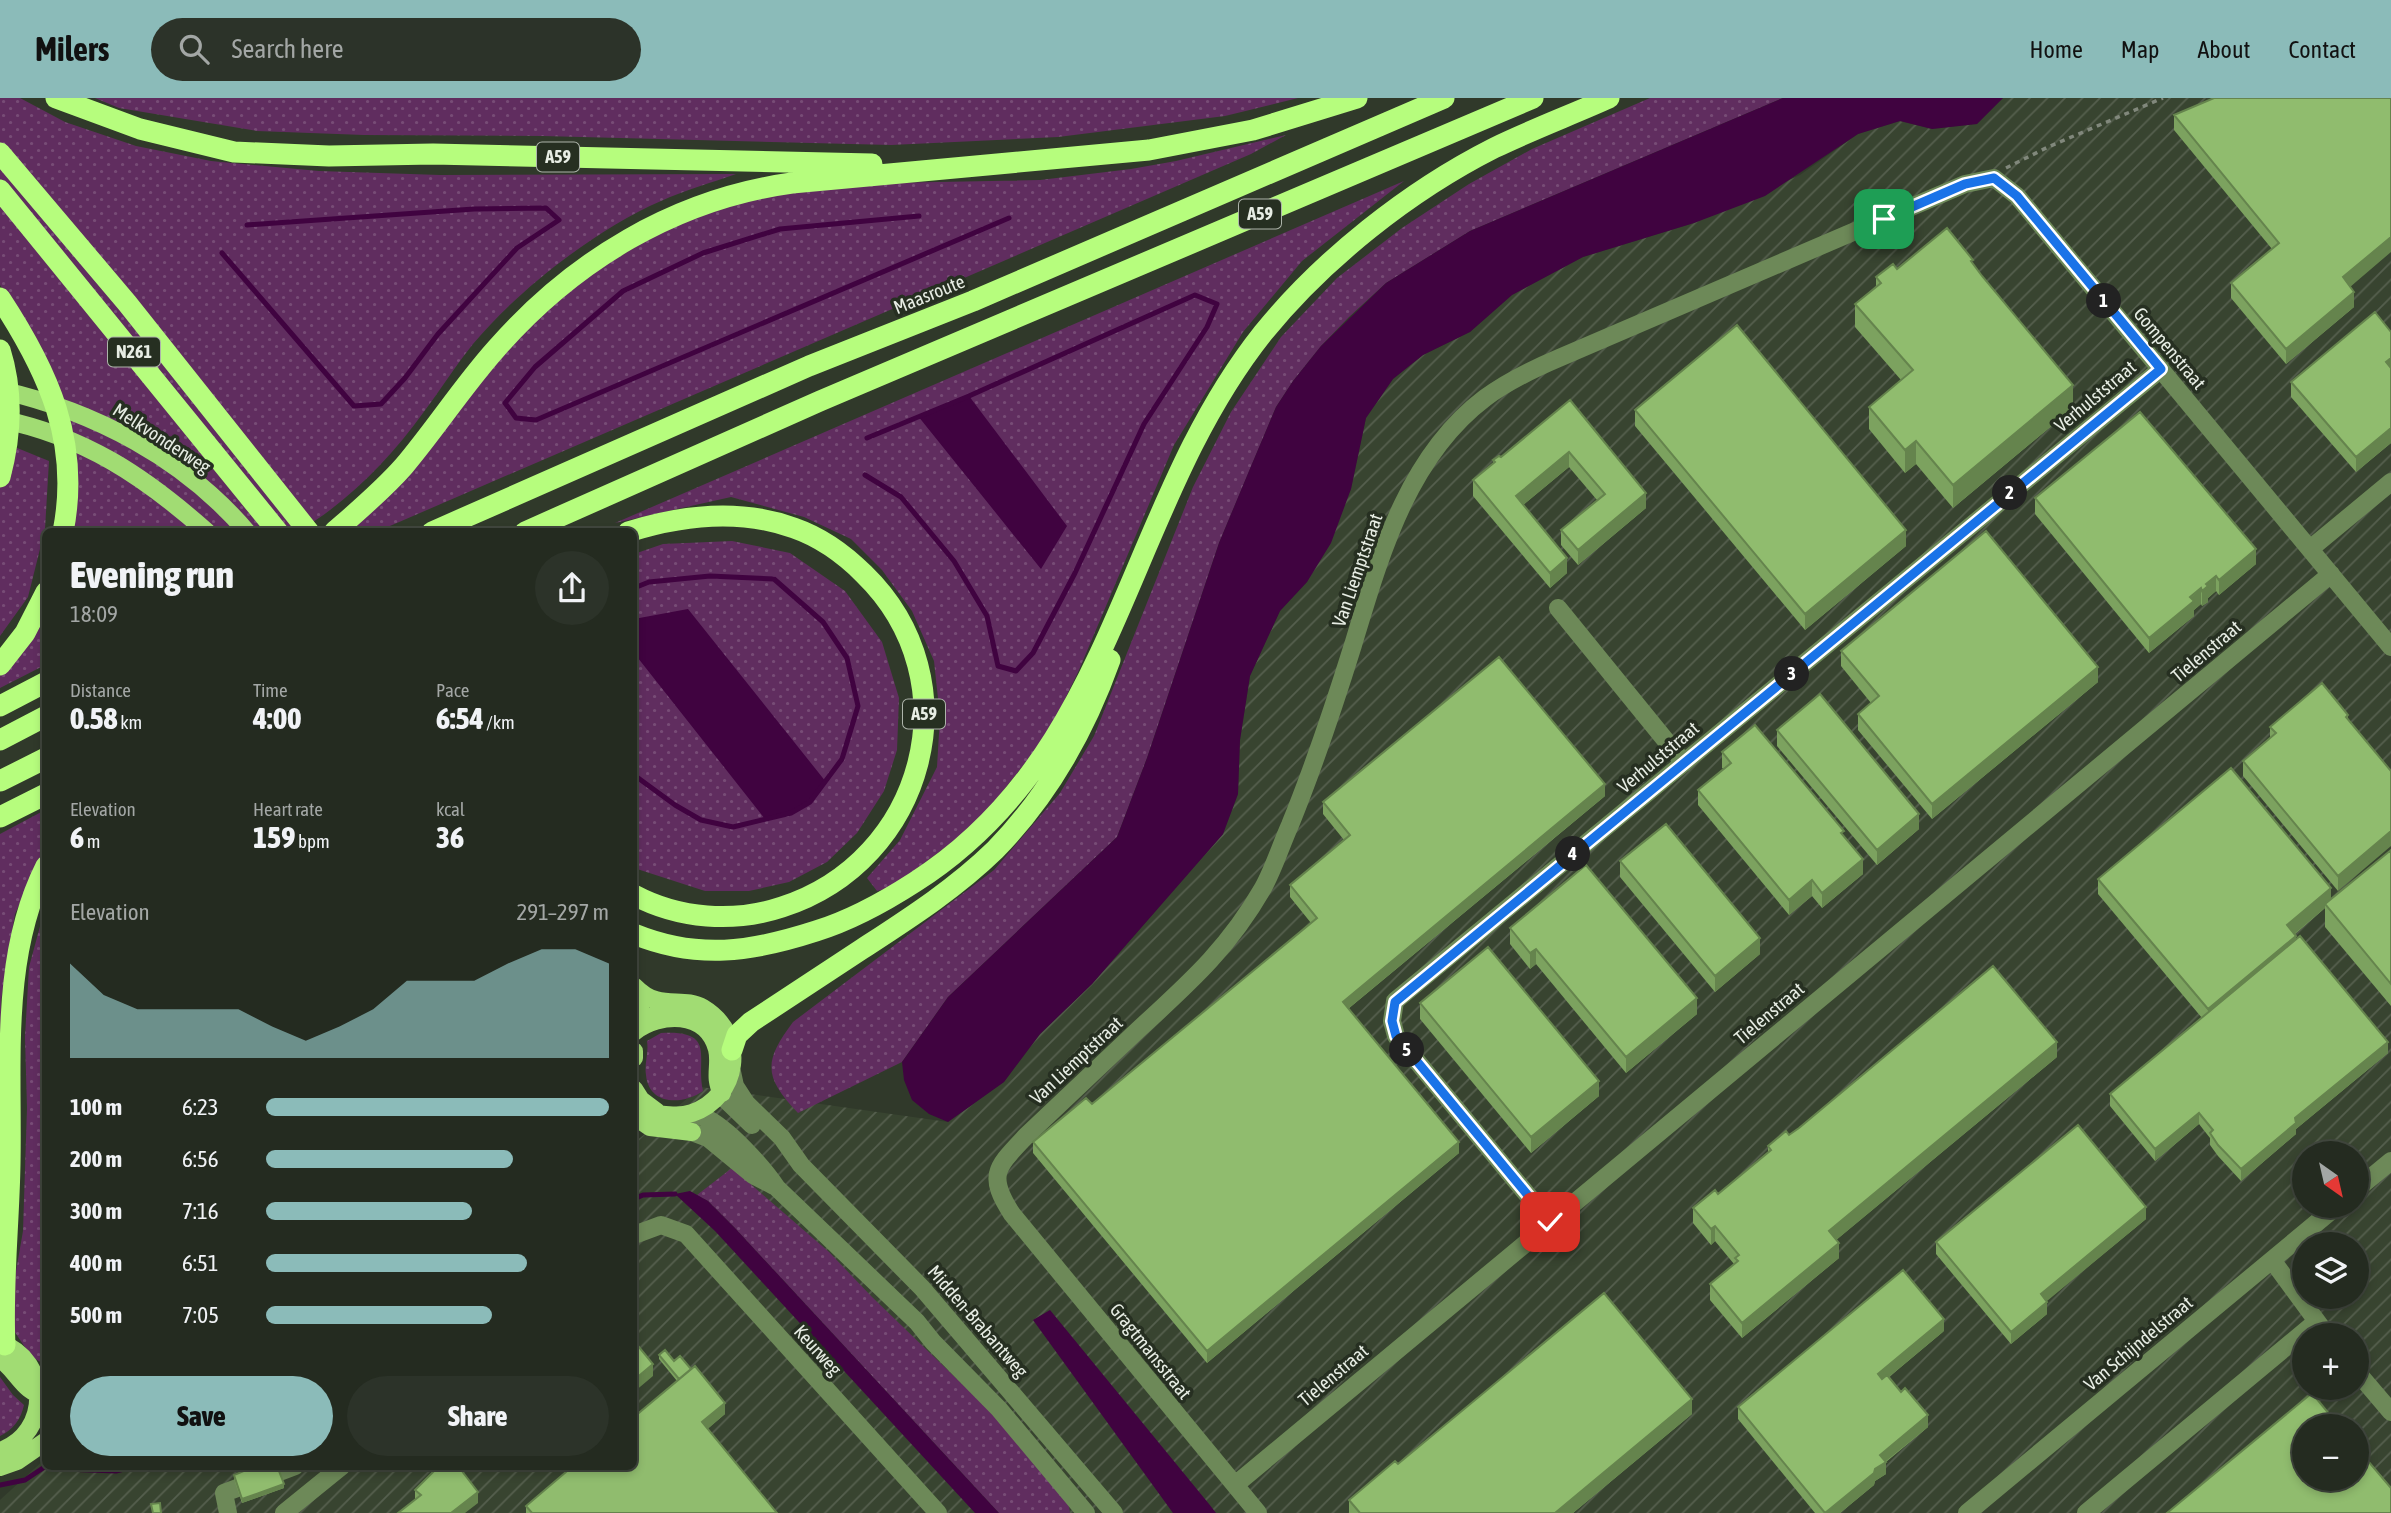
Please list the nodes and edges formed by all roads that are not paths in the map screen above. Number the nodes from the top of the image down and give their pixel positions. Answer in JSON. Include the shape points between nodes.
{"nodes":[{"id":1,"x":56,"y":98,"type":"edge"},
{"id":2,"x":1357,"y":98,"type":"edge"},
{"id":3,"x":1444,"y":98,"type":"edge"},
{"id":4,"x":1533,"y":98,"type":"edge"},
{"id":5,"x":1609,"y":98,"type":"edge"},
{"id":6,"x":0,"y":153,"type":"edge"},
{"id":7,"x":979,"y":166,"type":"junction"},
{"id":8,"x":1994,"y":178,"type":"joint"},
{"id":9,"x":0,"y":190,"type":"edge"},
{"id":10,"x":0,"y":298,"type":"edge"},
{"id":11,"x":0,"y":350,"type":"edge"},
{"id":12,"x":2161,"y":369,"type":"junction"},
{"id":13,"x":0,"y":390,"type":"edge"},
{"id":14,"x":0,"y":419,"type":"edge"},
{"id":15,"x":0,"y":477,"type":"edge"},
{"id":16,"x":2391,"y":482,"type":"edge"},
{"id":17,"x":272,"y":524,"type":"edge"},
{"id":18,"x":63,"y":528,"type":"edge"},
{"id":19,"x":202,"y":528,"type":"edge"},
{"id":20,"x":244,"y":528,"type":"edge"},
{"id":21,"x":306,"y":528,"type":"edge"},
{"id":22,"x":339,"y":528,"type":"edge"},
{"id":23,"x":441,"y":528,"type":"edge"},
{"id":24,"x":534,"y":528,"type":"edge"},
{"id":25,"x":637,"y":530,"type":"edge"},
{"id":26,"x":2310,"y":549,"type":"junction"},
{"id":27,"x":2331,"y":574,"type":"junction"},
{"id":28,"x":1128,"y":594,"type":"junction"},
{"id":29,"x":42,"y":600,"type":"edge"},
{"id":30,"x":1558,"y":608,"type":"dead end"},
{"id":31,"x":2391,"y":647,"type":"edge"},
{"id":32,"x":0,"y":665,"type":"edge"},
{"id":33,"x":42,"y":684,"type":"edge"},
{"id":34,"x":0,"y":706,"type":"edge"},
{"id":35,"x":42,"y":718,"type":"edge"},
{"id":36,"x":0,"y":740,"type":"edge"},
{"id":37,"x":42,"y":760,"type":"edge"},
{"id":38,"x":1684,"y":763,"type":"junction"},
{"id":39,"x":0,"y":781,"type":"edge"},
{"id":40,"x":42,"y":796,"type":"edge"},
{"id":41,"x":0,"y":817,"type":"edge"},
{"id":42,"x":42,"y":875,"type":"edge"},
{"id":43,"x":637,"y":896,"type":"edge"},
{"id":44,"x":637,"y":935,"type":"edge"},
{"id":45,"x":637,"y":989,"type":"edge"},
{"id":46,"x":637,"y":1009,"type":"edge"},
{"id":47,"x":659,"y":1010,"type":"junction"},
{"id":48,"x":637,"y":1029,"type":"edge"},
{"id":49,"x":732,"y":1050,"type":"junction"},
{"id":50,"x":732,"y":1072,"type":"junction"},
{"id":51,"x":722,"y":1093,"type":"junction"},
{"id":52,"x":637,"y":1094,"type":"edge"},
{"id":53,"x":690,"y":1123,"type":"junction"},
{"id":54,"x":647,"y":1124,"type":"edge"},
{"id":55,"x":2391,"y":1161,"type":"edge"},
{"id":56,"x":801,"y":1165,"type":"junction"},
{"id":57,"x":2370,"y":1178,"type":"edge"},
{"id":58,"x":1012,"y":1214,"type":"joint"},
{"id":59,"x":2323,"y":1218,"type":"edge"},
{"id":60,"x":1550,"y":1222,"type":"junction"},
{"id":61,"x":637,"y":1234,"type":"edge"},
{"id":62,"x":2272,"y":1260,"type":"junction"},
{"id":63,"x":2318,"y":1323,"type":"edge"},
{"id":64,"x":2,"y":1349,"type":"edge"},
{"id":65,"x":2292,"y":1352,"type":"edge"},
{"id":66,"x":2369,"y":1386,"type":"edge"},
{"id":67,"x":42,"y":1387,"type":"edge"},
{"id":68,"x":2391,"y":1412,"type":"edge"},
{"id":69,"x":38,"y":1425,"type":"edge"},
{"id":70,"x":42,"y":1443,"type":"edge"},
{"id":71,"x":0,"y":1451,"type":"edge"},
{"id":72,"x":0,"y":1467,"type":"edge"},
{"id":73,"x":285,"y":1470,"type":"edge"},
{"id":74,"x":329,"y":1470,"type":"edge"},
{"id":75,"x":1235,"y":1485,"type":"junction"},
{"id":76,"x":228,"y":1513,"type":"edge"},
{"id":77,"x":284,"y":1513,"type":"edge"},
{"id":78,"x":937,"y":1513,"type":"edge"},
{"id":79,"x":1086,"y":1513,"type":"edge"},
{"id":80,"x":1114,"y":1513,"type":"edge"},
{"id":81,"x":1258,"y":1513,"type":"edge"},
{"id":82,"x":1966,"y":1513,"type":"edge"},
{"id":83,"x":2086,"y":1513,"type":"edge"}],
"edges":[{"from":1,"to":7,"type":"highway","number":"A59","via":[[140,129],[234,152]]},
{"from":2,"to":7,"type":"highway","number":"A59","via":[[1252,130],[1149,149]]},
{"from":3,"to":23,"type":"highway","name":"Maasroute","number":"A59","via":[[973,302],[809,366]]},
{"from":4,"to":24,"type":"highway","number":"A59"},
{"from":5,"to":28,"type":"highway","via":[[1496,147],[1421,192],[1338,255],[1301,290],[1247,354],[1213,406],[1178,472]]},
{"from":6,"to":21,"type":"highway","number":"N261","via":[[127,303]]},
{"from":7,"to":22,"type":"highway","number":"A59","via":[[758,188],[679,214],[605,252],[528,313],[402,468]]},
{"from":8,"to":12,"type":"street","name":"Gompenstraat","via":[[2017,196]]},
{"from":8,"to":58,"type":"street","name":"Van Liemptstraat","via":[[1965,184],[1518,376],[1456,425],[1427,461],[1378,562],[1314,766],[1265,884],[1243,922],[1203,970],[1006,1158],[996,1177],[999,1194]]},
{"from":9,"to":17,"type":"highway","number":"N261"},
{"from":10,"to":18,"type":"highway","via":[[44,374],[65,438],[68,477]]},
{"from":11,"to":15,"type":"highway","via":[[9,404]]},
{"from":12,"to":26,"type":"street","name":"Gompenstraat"},
{"from":12,"to":38,"type":"street","name":"Verhulststraat"},
{"from":13,"to":20,"type":"main road","name":"Melkvonderweg","via":[[68,408],[103,423],[212,495]]},
{"from":14,"to":19,"type":"main road","via":[[48,432],[108,458],[145,480]]},
{"from":16,"to":26,"type":"street"},
{"from":25,"to":43,"type":"highway","number":"A59","via":[[707,515],[751,517],[794,528],[831,548],[876,586],[899,620],[918,668],[924,717],[916,772],[898,816],[869,855],[830,886],[799,902],[737,916],[673,910]]},
{"from":26,"to":27,"type":"street","name":"Gompenstraat"},
{"from":27,"to":31,"type":"street","name":"Gompenstraat"},
{"from":27,"to":60,"type":"street","name":"Tielenstraat"},
{"from":28,"to":44,"type":"highway","via":[[1075,705],[1041,762],[976,836],[926,876],[827,928],[753,948],[680,948]]},
{"from":28,"to":49,"type":"highway","via":[[1101,686],[1079,733],[1018,824],[930,904],[751,1022],[737,1035]]},
{"from":29,"to":32,"type":"highway","via":[[25,633]]},
{"from":30,"to":38,"type":"street"},
{"from":33,"to":34,"type":"highway"},
{"from":35,"to":36,"type":"highway"},
{"from":37,"to":39,"type":"highway"},
{"from":38,"to":60,"type":"street","name":"Verhulststraat","via":[[1395,1002],[1392,1021],[1396,1036]]},
{"from":40,"to":41,"type":"highway"},
{"from":42,"to":64,"type":"highway","via":[[21,924],[10,987],[10,1162]]},
{"from":45,"to":47,"type":"main road"},
{"from":46,"to":47,"type":"main road","via":[[645,1016]]},
{"from":47,"to":48,"type":"main road"},
{"from":47,"to":49,"type":"main road","via":[[692,1003],[704,1009],[726,1030]]},
{"from":47,"to":51,"type":"main road","via":[[697,1023],[709,1034],[717,1050],[716,1080]]},
{"from":49,"to":50,"type":"main road"},
{"from":50,"to":51,"type":"main road"},
{"from":50,"to":56,"type":"street","name":"Midden-Brabantweg","via":[[746,1102]]},
{"from":51,"to":53,"type":"main road"},
{"from":51,"to":56,"type":"street","name":"Midden-Brabantweg","via":[[775,1147]]},
{"from":52,"to":54,"type":"main road"},
{"from":53,"to":54,"type":"main road","via":[[677,1116]]},
{"from":53,"to":79,"type":"street","via":[[753,1175],[777,1188],[917,1322],[999,1409]]},
{"from":55,"to":57,"type":"street"},
{"from":56,"to":80,"type":"street","name":"Midden-Brabantweg","via":[[922,1288]]},
{"from":58,"to":75,"type":"street","name":"Gragtmansstraat"},
{"from":59,"to":62,"type":"street","name":"Van Schijndelstraat"},
{"from":60,"to":75,"type":"street","name":"Tielenstraat"},
{"from":61,"to":78,"type":"street","name":"Keurweg","via":[[661,1225],[686,1234]]},
{"from":62,"to":63,"type":"street"},
{"from":62,"to":82,"type":"street","name":"Van Schijndelstraat"},
{"from":64,"to":67,"type":"main road","via":[[22,1356]]},
{"from":65,"to":83,"type":"street"},
{"from":66,"to":68,"type":"street"},
{"from":67,"to":69,"type":"main road"},
{"from":69,"to":71,"type":"main road"},
{"from":70,"to":72,"type":"main road"},
{"from":73,"to":76,"type":"street","via":[[225,1493]]},
{"from":74,"to":77,"type":"street"},
{"from":75,"to":81,"type":"street","name":"Gragtmansstraat"}]}
